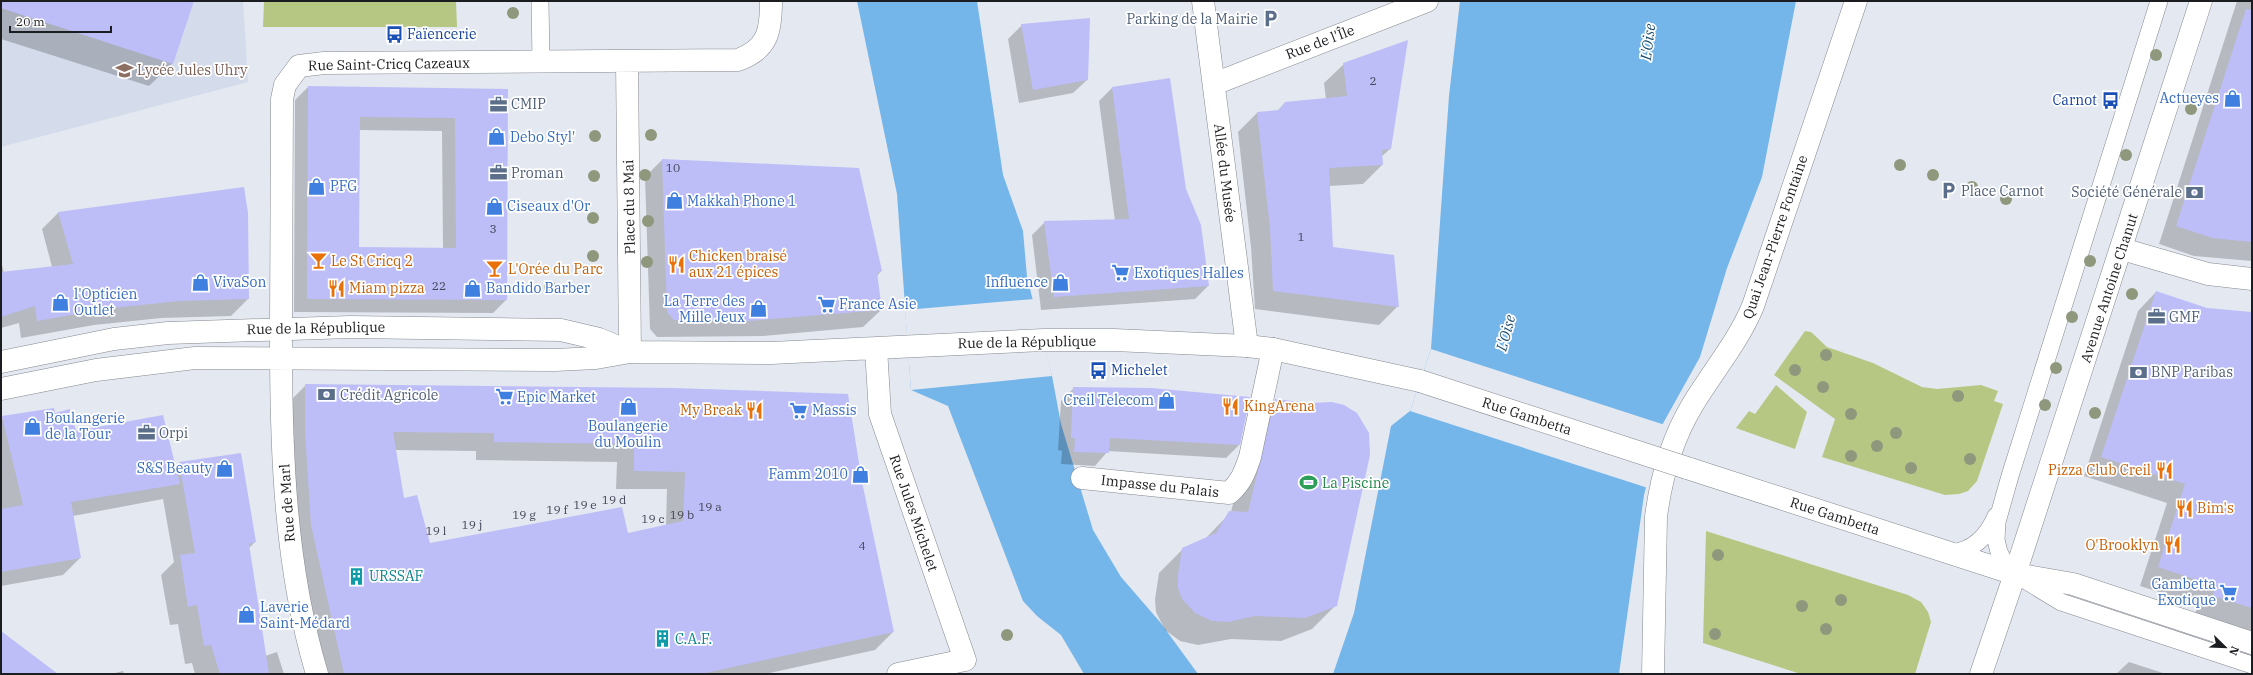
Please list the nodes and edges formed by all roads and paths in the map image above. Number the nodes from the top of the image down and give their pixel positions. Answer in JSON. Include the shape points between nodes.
{"nodes":[{"id":1,"x":540,"y":1,"type":"edge"},
{"id":2,"x":771,"y":1,"type":"edge"},
{"id":3,"x":1203,"y":1,"type":"edge"},
{"id":4,"x":1426,"y":1,"type":"edge"},
{"id":5,"x":1856,"y":1,"type":"edge"},
{"id":6,"x":2159,"y":1,"type":"edge"},
{"id":7,"x":2201,"y":1,"type":"edge"},
{"id":8,"x":541,"y":61,"type":"junction"},
{"id":9,"x":627,"y":62,"type":"junction"},
{"id":10,"x":1214,"y":84,"type":"junction"},
{"id":11,"x":2122,"y":249,"type":"junction"},
{"id":12,"x":2252,"y":279,"type":"edge"},
{"id":13,"x":280,"y":328,"type":"junction"},
{"id":14,"x":1247,"y":346,"type":"junction"},
{"id":15,"x":876,"y":348,"type":"junction"},
{"id":16,"x":1273,"y":349,"type":"junction"},
{"id":17,"x":630,"y":352,"type":"junction"},
{"id":18,"x":281,"y":358,"type":"junction"},
{"id":19,"x":1,"y":362,"type":"edge"},
{"id":20,"x":1420,"y":382,"type":"joint"},
{"id":21,"x":1,"y":389,"type":"edge"},
{"id":22,"x":1082,"y":478,"type":"dead end"},
{"id":23,"x":2003,"y":499,"type":"junction"},
{"id":24,"x":1952,"y":553,"type":"junction"},
{"id":25,"x":2015,"y":574,"type":"junction"},
{"id":26,"x":2252,"y":642,"type":"edge"},
{"id":27,"x":2252,"y":665,"type":"edge"},
{"id":28,"x":967,"y":667,"type":"edge"},
{"id":29,"x":317,"y":674,"type":"edge"},
{"id":30,"x":898,"y":674,"type":"edge"},
{"id":31,"x":1653,"y":674,"type":"edge"},
{"id":32,"x":1981,"y":674,"type":"edge"}],
"edges":[{"from":1,"to":8,"type":"lane"},
{"from":2,"to":9,"type":"main road","name":"Rue Saint-Cricq Cazeaux","via":[[766,37],[760,49],[751,55],[738,60]]},
{"from":3,"to":10,"type":"main road","name":"Allée du Musée"},
{"from":4,"to":10,"type":"main road","name":"Rue de l'Île"},
{"from":5,"to":31,"type":"main road","name":"Quai Jean-Pierre Fontaine","via":[[1753,306],[1738,338],[1686,416],[1673,445],[1656,516]]},
{"from":6,"to":23,"type":"lane"},
{"from":7,"to":11,"type":"main road","name":"Avenue Antoine Chanut"},
{"from":8,"to":9,"type":"main road","name":"Rue Saint-Cricq Cazeaux"},
{"from":8,"to":13,"type":"main road","name":"Rue Saint-Cricq Cazeaux","via":[[324,63],[299,66],[292,73],[285,85],[282,99]]},
{"from":9,"to":17,"type":"main road","name":"Place du 8 Mai"},
{"from":10,"to":14,"type":"main road","name":"Allée du Musée"},
{"from":11,"to":12,"type":"main road","via":[[2208,274]]},
{"from":11,"to":25,"type":"main road","name":"Avenue Antoine Chanut"},
{"from":13,"to":17,"type":"main road","name":"Rue de la République","via":[[546,329],[580,333]]},
{"from":13,"to":18,"type":"main road","name":"Rue de Marl"},
{"from":13,"to":19,"type":"main road","name":"Rue de la République","via":[[142,336]]},
{"from":14,"to":15,"type":"main road","name":"Rue de la République","via":[[1044,340]]},
{"from":14,"to":16,"type":"main road","name":"Rue de la République"},
{"from":15,"to":17,"type":"main road","name":"Rue de la République","via":[[771,353]]},
{"from":15,"to":28,"type":"main road","name":"Rue Jules Michelet","via":[[880,414]]},
{"from":16,"to":20,"type":"main road","name":"Rue de la République"},
{"from":16,"to":22,"type":"main road","name":"Impasse du Palais","via":[[1252,452],[1244,474],[1229,493]]},
{"from":17,"to":18,"type":"main road","name":"Rue de la République","via":[[596,358],[555,360]]},
{"from":18,"to":21,"type":"main road","name":"Rue de la République","via":[[216,357],[167,361],[96,370]]},
{"from":18,"to":29,"type":"main road","name":"Rue de Marl","via":[[287,514],[292,564],[301,614]]},
{"from":20,"to":24,"type":"main road","name":"Rue Gambetta","bridge":true},
{"from":23,"to":24,"type":"lane","via":[[1996,518],[1985,535],[1968,548]]},
{"from":23,"to":25,"type":"lane","via":[[1997,522],[1996,540],[2004,562]]},
{"from":24,"to":25,"type":"main road","name":"Rue Gambetta"},
{"from":25,"to":26,"type":"main road","name":"Rue Gambetta","via":[[2073,584]]},
{"from":25,"to":27,"type":"lane","via":[[2061,602]]},
{"from":25,"to":32,"type":"main road","name":"Avenue Antoine Chanut"},
{"from":28,"to":30,"type":"main road"}]}
